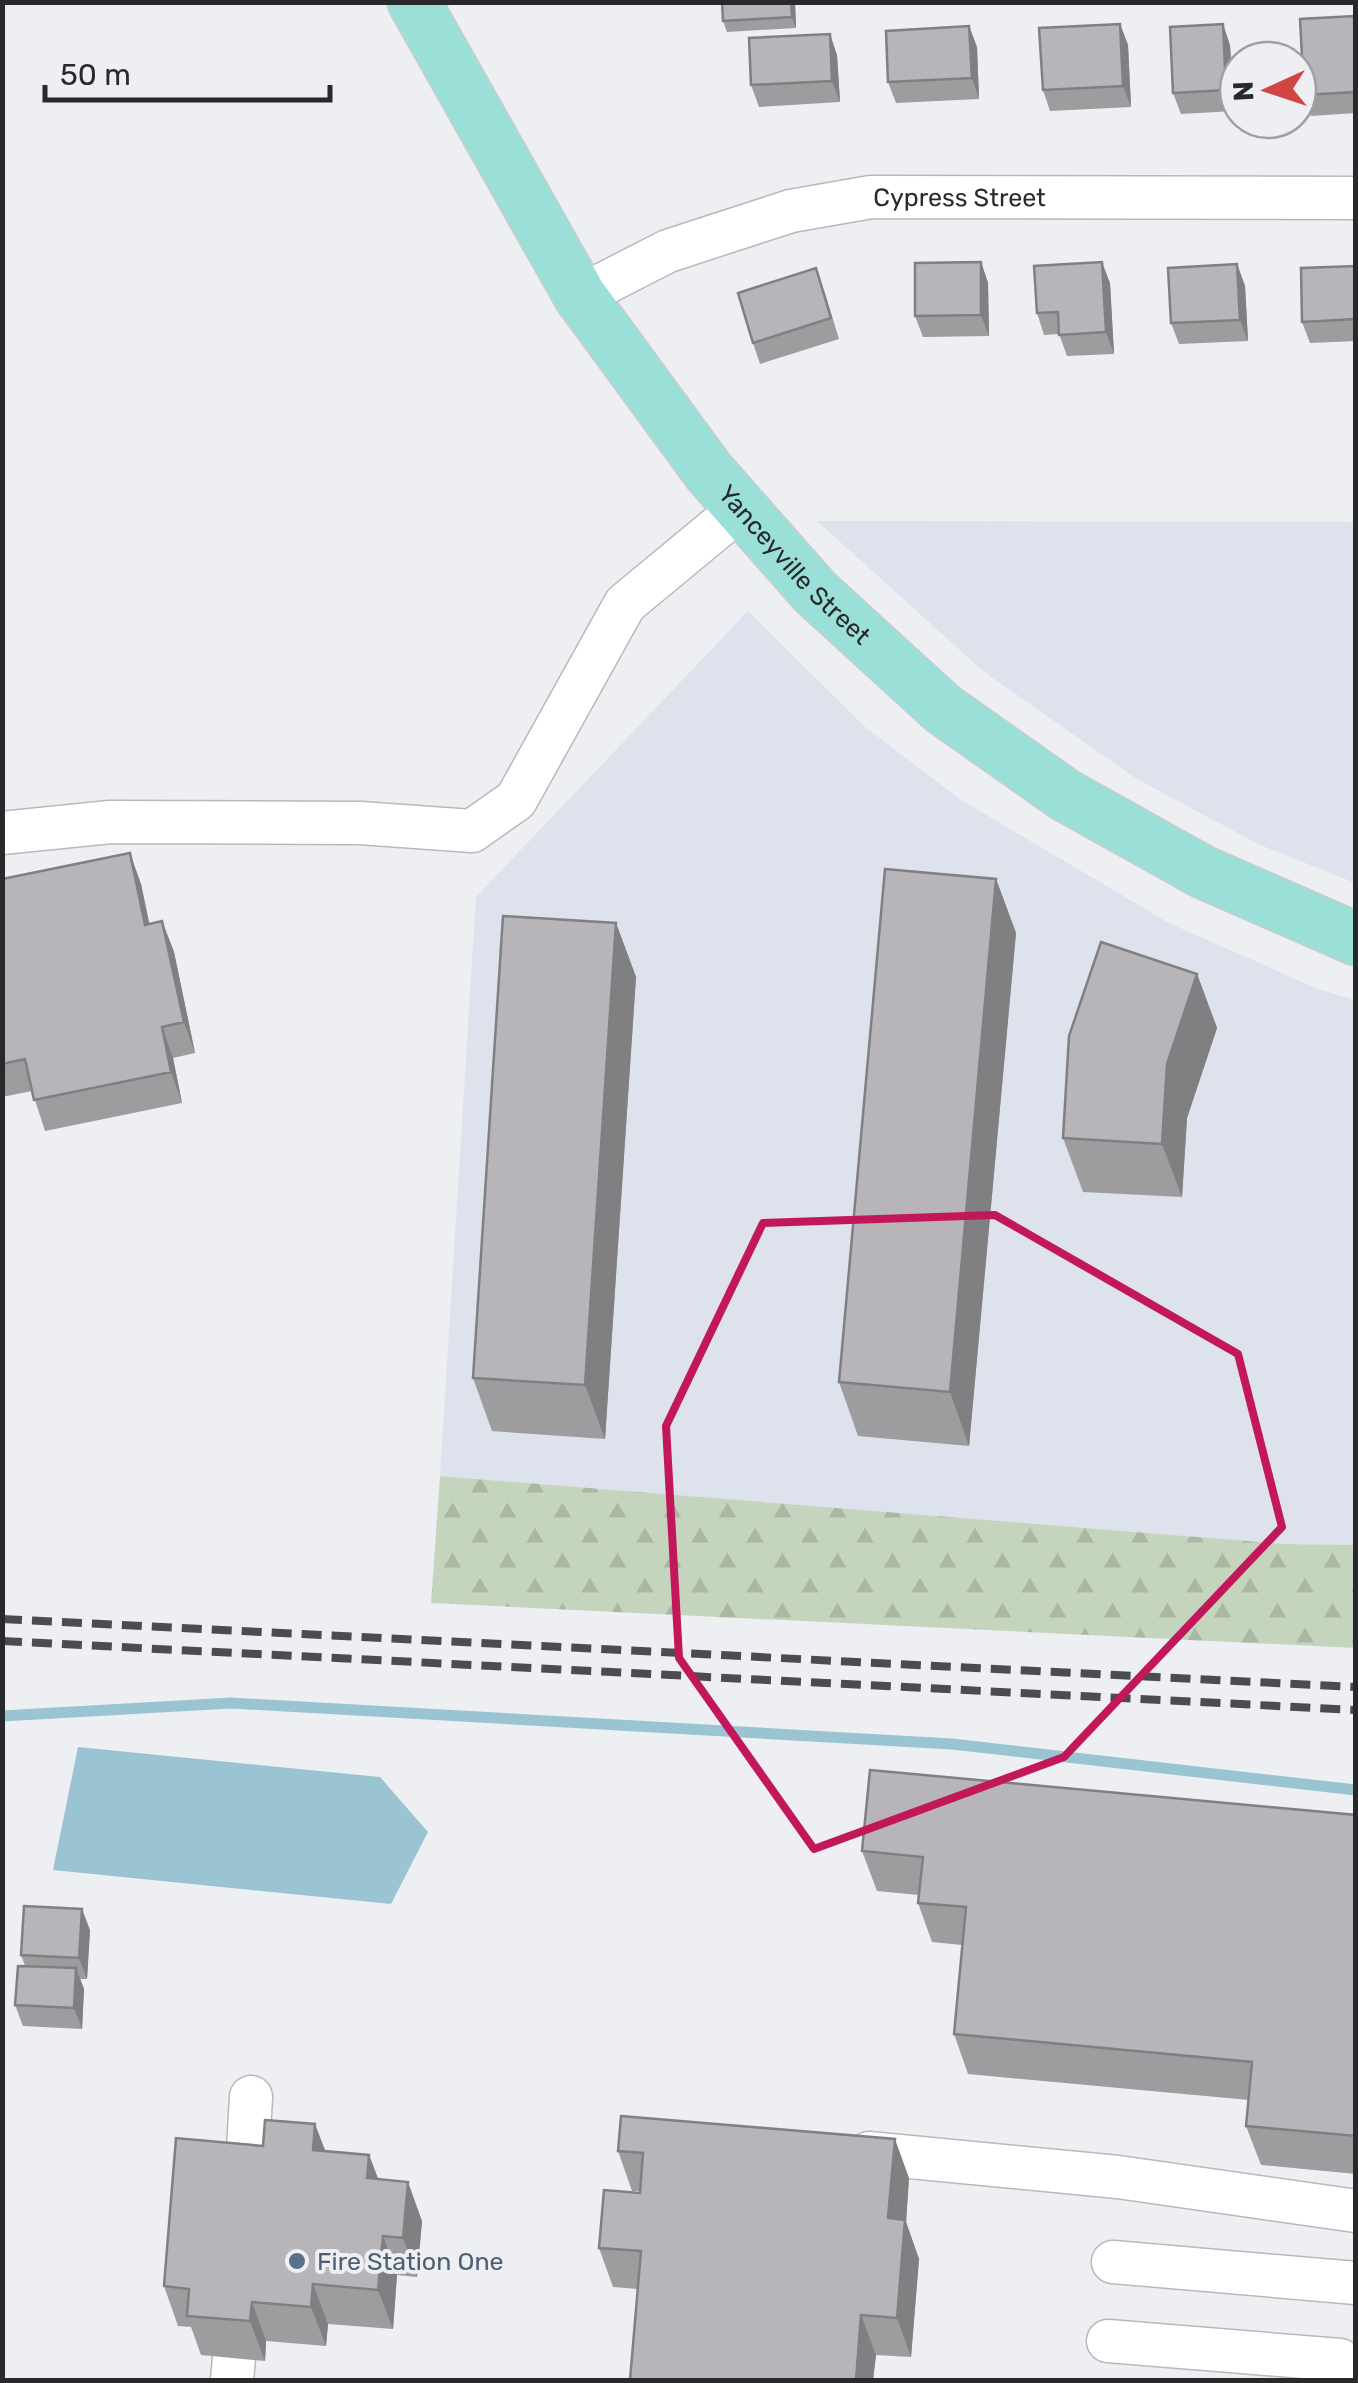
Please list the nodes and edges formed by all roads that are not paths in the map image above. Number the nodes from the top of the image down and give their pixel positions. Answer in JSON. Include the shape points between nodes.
{"nodes":[{"id":1,"x":414,"y":2,"type":"edge"},
{"id":2,"x":1356,"y":198,"type":"edge"},
{"id":3,"x":580,"y":296,"type":"junction"},
{"id":4,"x":741,"y":508,"type":"junction"},
{"id":5,"x":2,"y":833,"type":"edge"},
{"id":6,"x":1356,"y":939,"type":"edge"},
{"id":7,"x":252,"y":2096,"type":"dead end"},
{"id":8,"x":870,"y":2153,"type":"edge"},
{"id":9,"x":246,"y":2183,"type":"edge"},
{"id":10,"x":1356,"y":2210,"type":"edge"},
{"id":11,"x":1113,"y":2262,"type":"dead end"},
{"id":12,"x":1356,"y":2283,"type":"edge"},
{"id":13,"x":1108,"y":2341,"type":"dead end"},
{"id":14,"x":1339,"y":2380,"type":"edge"}],
"edges":[{"from":1,"to":3,"type":"main road","name":"Yanceyville Street"},
{"from":2,"to":3,"type":"street","name":"Cypress Street","via":[[871,197],[791,211],[668,251]]},
{"from":3,"to":4,"type":"main road","name":"Yanceyville Street"},
{"from":4,"to":5,"type":"street","via":[[625,604],[516,800],[472,831],[360,823],[110,822]]},
{"from":4,"to":6,"type":"main road","name":"Yanceyville Street","via":[[816,592],[943,708],[1065,795],[1204,872]]},
{"from":7,"to":9,"type":"street"},
{"from":8,"to":10,"type":"street"},
{"from":11,"to":12,"type":"street"},
{"from":13,"to":14,"type":"street","via":[[1340,2360]]}]}
